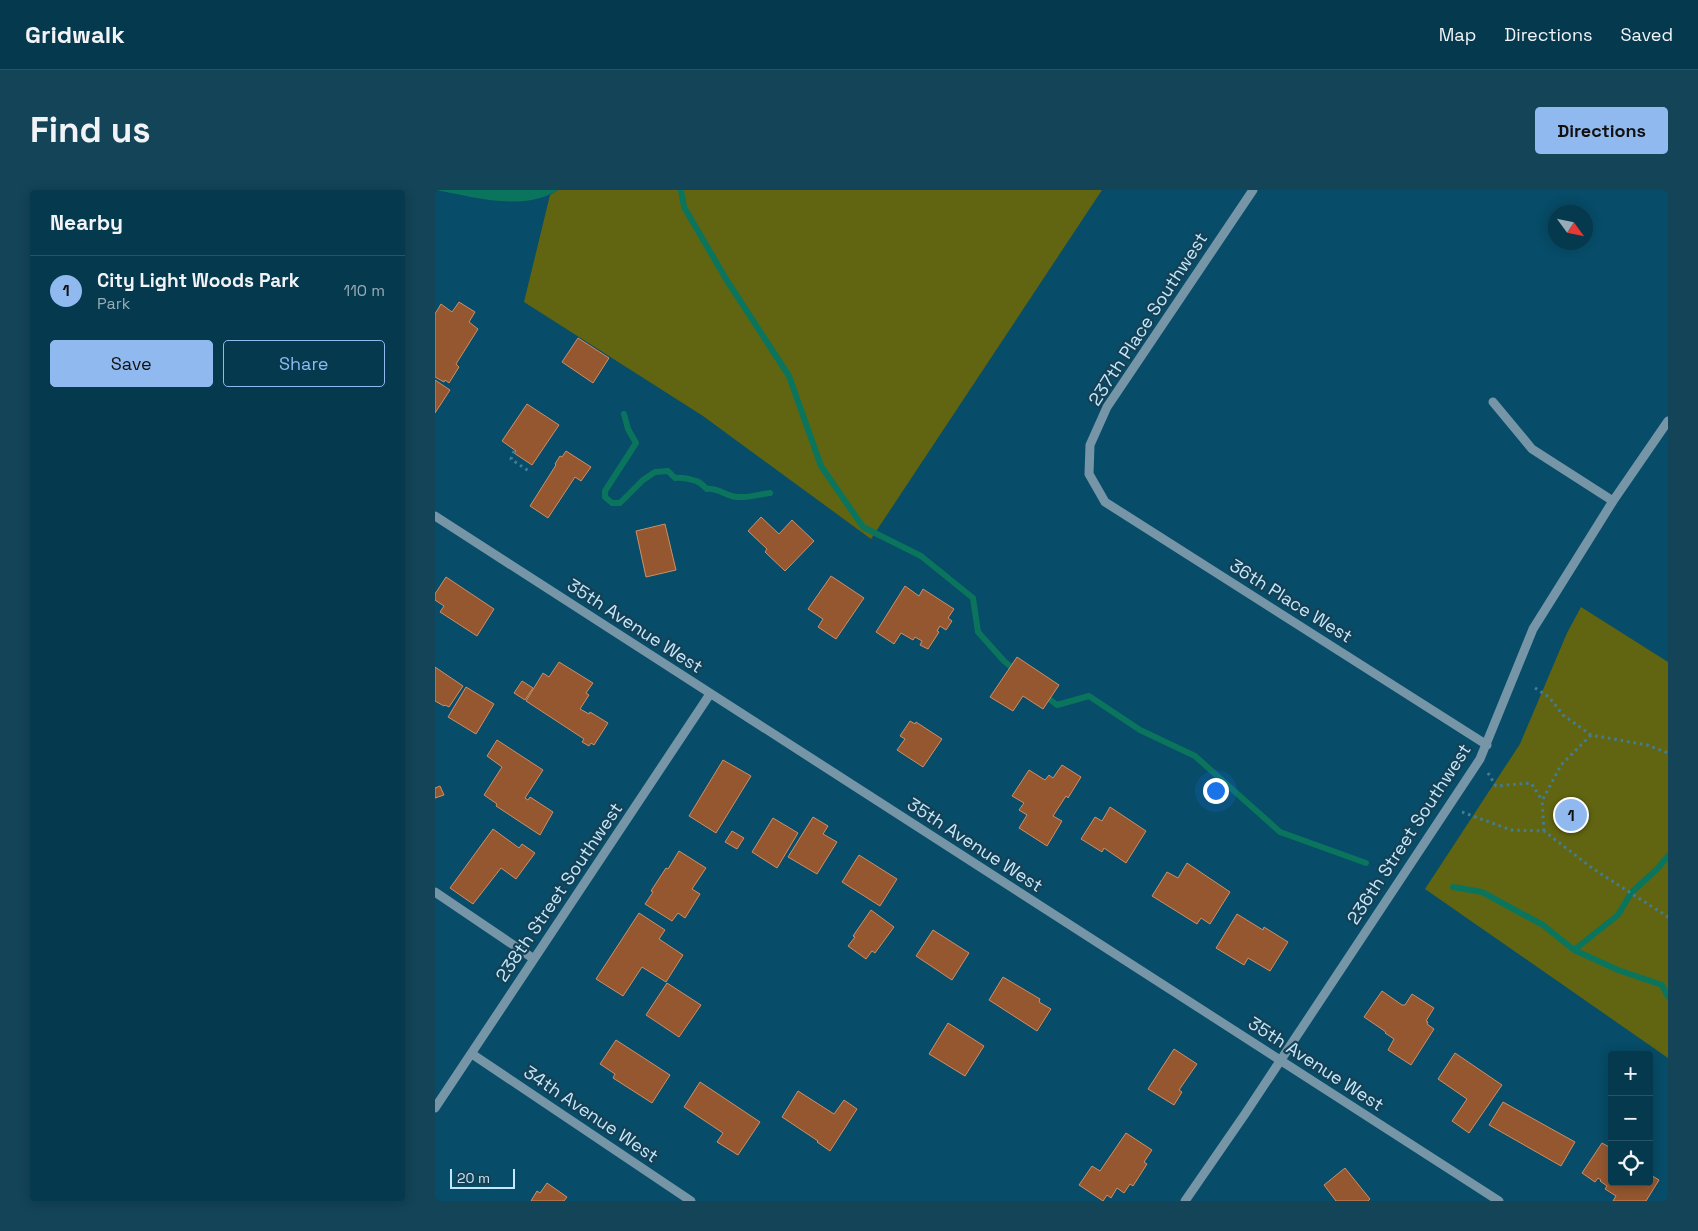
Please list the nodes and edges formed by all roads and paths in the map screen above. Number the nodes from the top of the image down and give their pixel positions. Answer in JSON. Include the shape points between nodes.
{"nodes":[{"id":1,"x":1253,"y":190,"type":"edge"},
{"id":2,"x":1493,"y":402,"type":"dead end"},
{"id":3,"x":1668,"y":421,"type":"edge"},
{"id":4,"x":514,"y":451,"type":"dead end"},
{"id":5,"x":530,"y":472,"type":"dead end"},
{"id":6,"x":1089,"y":474,"type":"joint"},
{"id":7,"x":1613,"y":501,"type":"junction"},
{"id":8,"x":435,"y":516,"type":"edge"},
{"id":9,"x":1535,"y":688,"type":"dead end"},
{"id":10,"x":710,"y":694,"type":"junction"},
{"id":11,"x":1591,"y":735,"type":"junction"},
{"id":12,"x":1487,"y":745,"type":"junction"},
{"id":13,"x":1668,"y":753,"type":"edge"},
{"id":14,"x":1480,"y":759,"type":"junction"},
{"id":15,"x":1543,"y":801,"type":"junction"},
{"id":16,"x":1470,"y":815,"type":"dead end"},
{"id":17,"x":1544,"y":831,"type":"junction"},
{"id":18,"x":435,"y":892,"type":"edge"},
{"id":19,"x":1668,"y":917,"type":"edge"},
{"id":20,"x":534,"y":959,"type":"junction"},
{"id":21,"x":472,"y":1054,"type":"junction"},
{"id":22,"x":1280,"y":1061,"type":"junction"},
{"id":23,"x":435,"y":1108,"type":"edge"},
{"id":24,"x":691,"y":1201,"type":"edge"},
{"id":25,"x":1185,"y":1201,"type":"edge"},
{"id":26,"x":1499,"y":1201,"type":"edge"}],
"edges":[{"from":1,"to":6,"type":"street","name":"237th Place Southwest","via":[[1107,407],[1090,445]]},
{"from":2,"to":7,"type":"street","via":[[1532,449]]},
{"from":3,"to":7,"type":"street","name":"236th Street Southwest"},
{"from":4,"to":5,"type":"path","via":[[511,459]]},
{"from":6,"to":12,"type":"street","name":"36th Place West","via":[[1105,502]]},
{"from":7,"to":12,"type":"street","name":"236th Street Southwest","via":[[1533,629]]},
{"from":8,"to":10,"type":"street","name":"35th Avenue West"},
{"from":9,"to":11,"type":"path","via":[[1549,697],[1563,715]]},
{"from":10,"to":20,"type":"street","name":"238th Street Southwest"},
{"from":10,"to":22,"type":"street","name":"35th Avenue West"},
{"from":11,"to":13,"type":"path","via":[[1647,745]]},
{"from":11,"to":15,"type":"path","via":[[1561,765]]},
{"from":12,"to":14,"type":"street","name":"236th Street Southwest"},
{"from":14,"to":15,"type":"path","via":[[1496,786],[1531,783]]},
{"from":14,"to":22,"type":"street","name":"236th Street Southwest"},
{"from":15,"to":17,"type":"path"},
{"from":16,"to":17,"type":"path","via":[[1511,830]]},
{"from":17,"to":19,"type":"path","via":[[1592,868]]},
{"from":18,"to":20,"type":"street"},
{"from":20,"to":21,"type":"street","name":"238th Street Southwest"},
{"from":21,"to":23,"type":"street","name":"238th Street Southwest"},
{"from":21,"to":24,"type":"street","name":"34th Avenue West"},
{"from":22,"to":25,"type":"street","name":"236th Street Southwest"},
{"from":22,"to":26,"type":"street","name":"35th Avenue West"}]}
